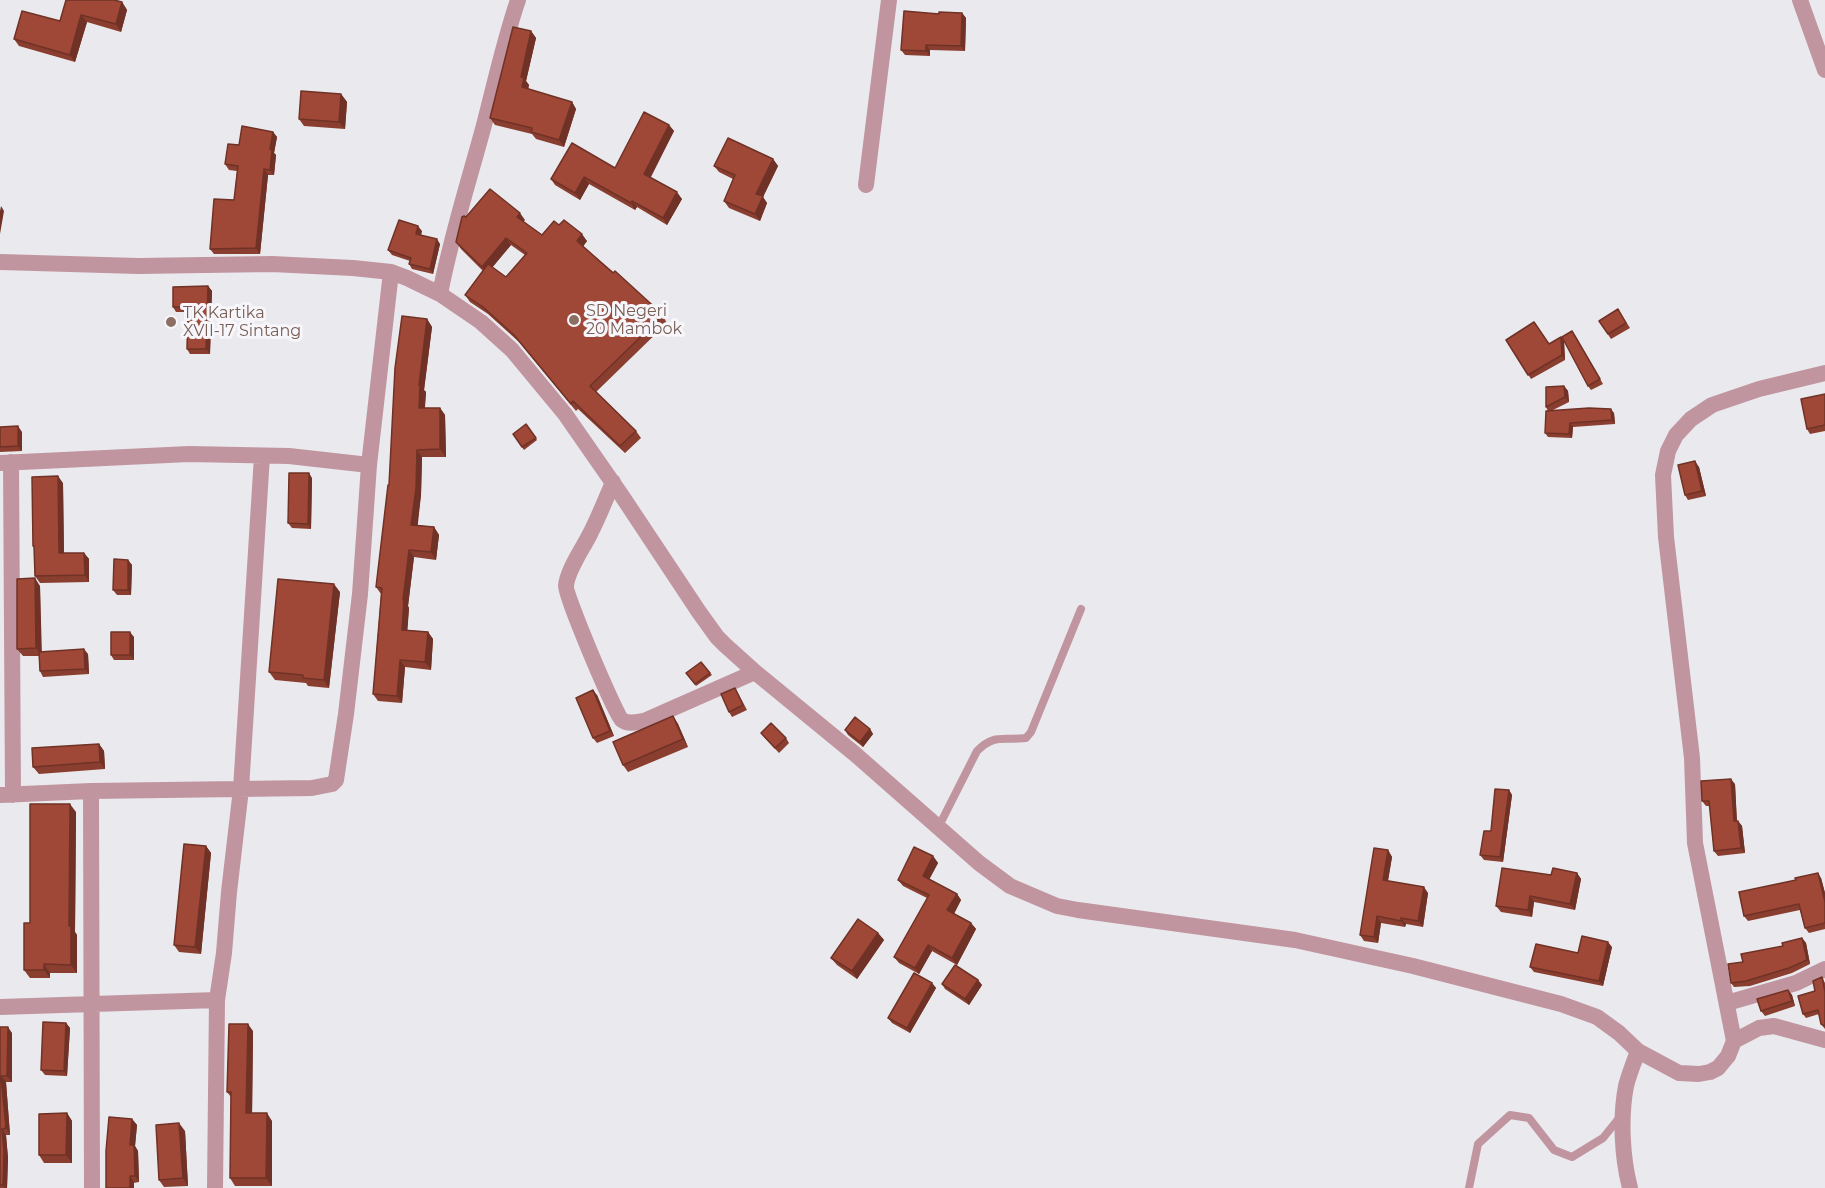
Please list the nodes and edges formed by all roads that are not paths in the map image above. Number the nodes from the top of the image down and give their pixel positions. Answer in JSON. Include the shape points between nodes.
{"nodes":[{"id":1,"x":518,"y":0,"type":"edge"},
{"id":2,"x":889,"y":0,"type":"edge"},
{"id":3,"x":1800,"y":0,"type":"edge"},
{"id":4,"x":1825,"y":70,"type":"edge"},
{"id":5,"x":866,"y":184,"type":"dead end"},
{"id":6,"x":0,"y":262,"type":"edge"},
{"id":7,"x":391,"y":273,"type":"junction"},
{"id":8,"x":440,"y":294,"type":"junction"},
{"id":9,"x":1825,"y":373,"type":"edge"},
{"id":10,"x":262,"y":456,"type":"junction"},
{"id":11,"x":6,"y":463,"type":"edge"},
{"id":12,"x":369,"y":465,"type":"junction"},
{"id":13,"x":613,"y":482,"type":"junction"},
{"id":14,"x":1081,"y":609,"type":"dead end"},
{"id":15,"x":754,"y":672,"type":"junction"},
{"id":16,"x":240,"y":789,"type":"junction"},
{"id":17,"x":91,"y":791,"type":"junction"},
{"id":18,"x":6,"y":795,"type":"edge"},
{"id":19,"x":937,"y":829,"type":"junction"},
{"id":20,"x":1825,"y":969,"type":"edge"},
{"id":21,"x":218,"y":1000,"type":"junction"},
{"id":22,"x":1727,"y":1003,"type":"junction"},
{"id":23,"x":91,"y":1005,"type":"junction"},
{"id":24,"x":0,"y":1007,"type":"edge"},
{"id":25,"x":1825,"y":1040,"type":"edge"},
{"id":26,"x":1734,"y":1041,"type":"junction"},
{"id":27,"x":1638,"y":1051,"type":"junction"},
{"id":28,"x":1624,"y":1112,"type":"junction"},
{"id":29,"x":92,"y":1188,"type":"edge"},
{"id":30,"x":215,"y":1188,"type":"edge"},
{"id":31,"x":1469,"y":1188,"type":"edge"},
{"id":32,"x":1630,"y":1188,"type":"edge"}],
"edges":[{"from":1,"to":8,"type":"street","via":[[448,251]]},
{"from":2,"to":5,"type":"street"},
{"from":3,"to":4,"type":"street"},
{"from":6,"to":7,"type":"street","via":[[272,264]]},
{"from":7,"to":8,"type":"street"},
{"from":7,"to":12,"type":"street"},
{"from":8,"to":13,"type":"street","via":[[481,322],[512,351],[565,414]]},
{"from":9,"to":22,"type":"street","via":[[1712,405],[1676,435],[1663,475],[1666,537],[1692,758],[1695,843]]},
{"from":10,"to":11,"type":"street","via":[[189,454]]},
{"from":10,"to":12,"type":"street"},
{"from":10,"to":16,"type":"street"},
{"from":11,"to":18,"type":"street"},
{"from":12,"to":16,"type":"street","via":[[359,604],[336,780],[319,787]]},
{"from":13,"to":15,"type":"street","via":[[717,637]]},
{"from":13,"to":15,"type":"street","via":[[566,588],[620,718],[632,723],[644,720]]},
{"from":14,"to":19,"type":"lane","via":[[1031,732],[1026,738],[996,739],[982,746]]},
{"from":15,"to":19,"type":"street","via":[[863,761]]},
{"from":16,"to":17,"type":"street"},
{"from":16,"to":21,"type":"street"},
{"from":17,"to":18,"type":"street"},
{"from":17,"to":23,"type":"street"},
{"from":19,"to":27,"type":"street","via":[[1010,886],[1057,906],[1295,940],[1413,966],[1597,1017]]},
{"from":20,"to":22,"type":"street","via":[[1796,983]]},
{"from":21,"to":23,"type":"street"},
{"from":21,"to":30,"type":"street"},
{"from":22,"to":26,"type":"street"},
{"from":23,"to":24,"type":"street"},
{"from":23,"to":29,"type":"street"},
{"from":25,"to":26,"type":"street","via":[[1774,1026],[1759,1028]]},
{"from":26,"to":27,"type":"street","via":[[1718,1068],[1698,1074],[1679,1073]]},
{"from":27,"to":28,"type":"street","via":[[1626,1087]]},
{"from":28,"to":31,"type":"lane","via":[[1603,1138],[1572,1157],[1554,1150],[1529,1118],[1510,1115],[1478,1144]]},
{"from":28,"to":32,"type":"street","via":[[1622,1135]]}]}
